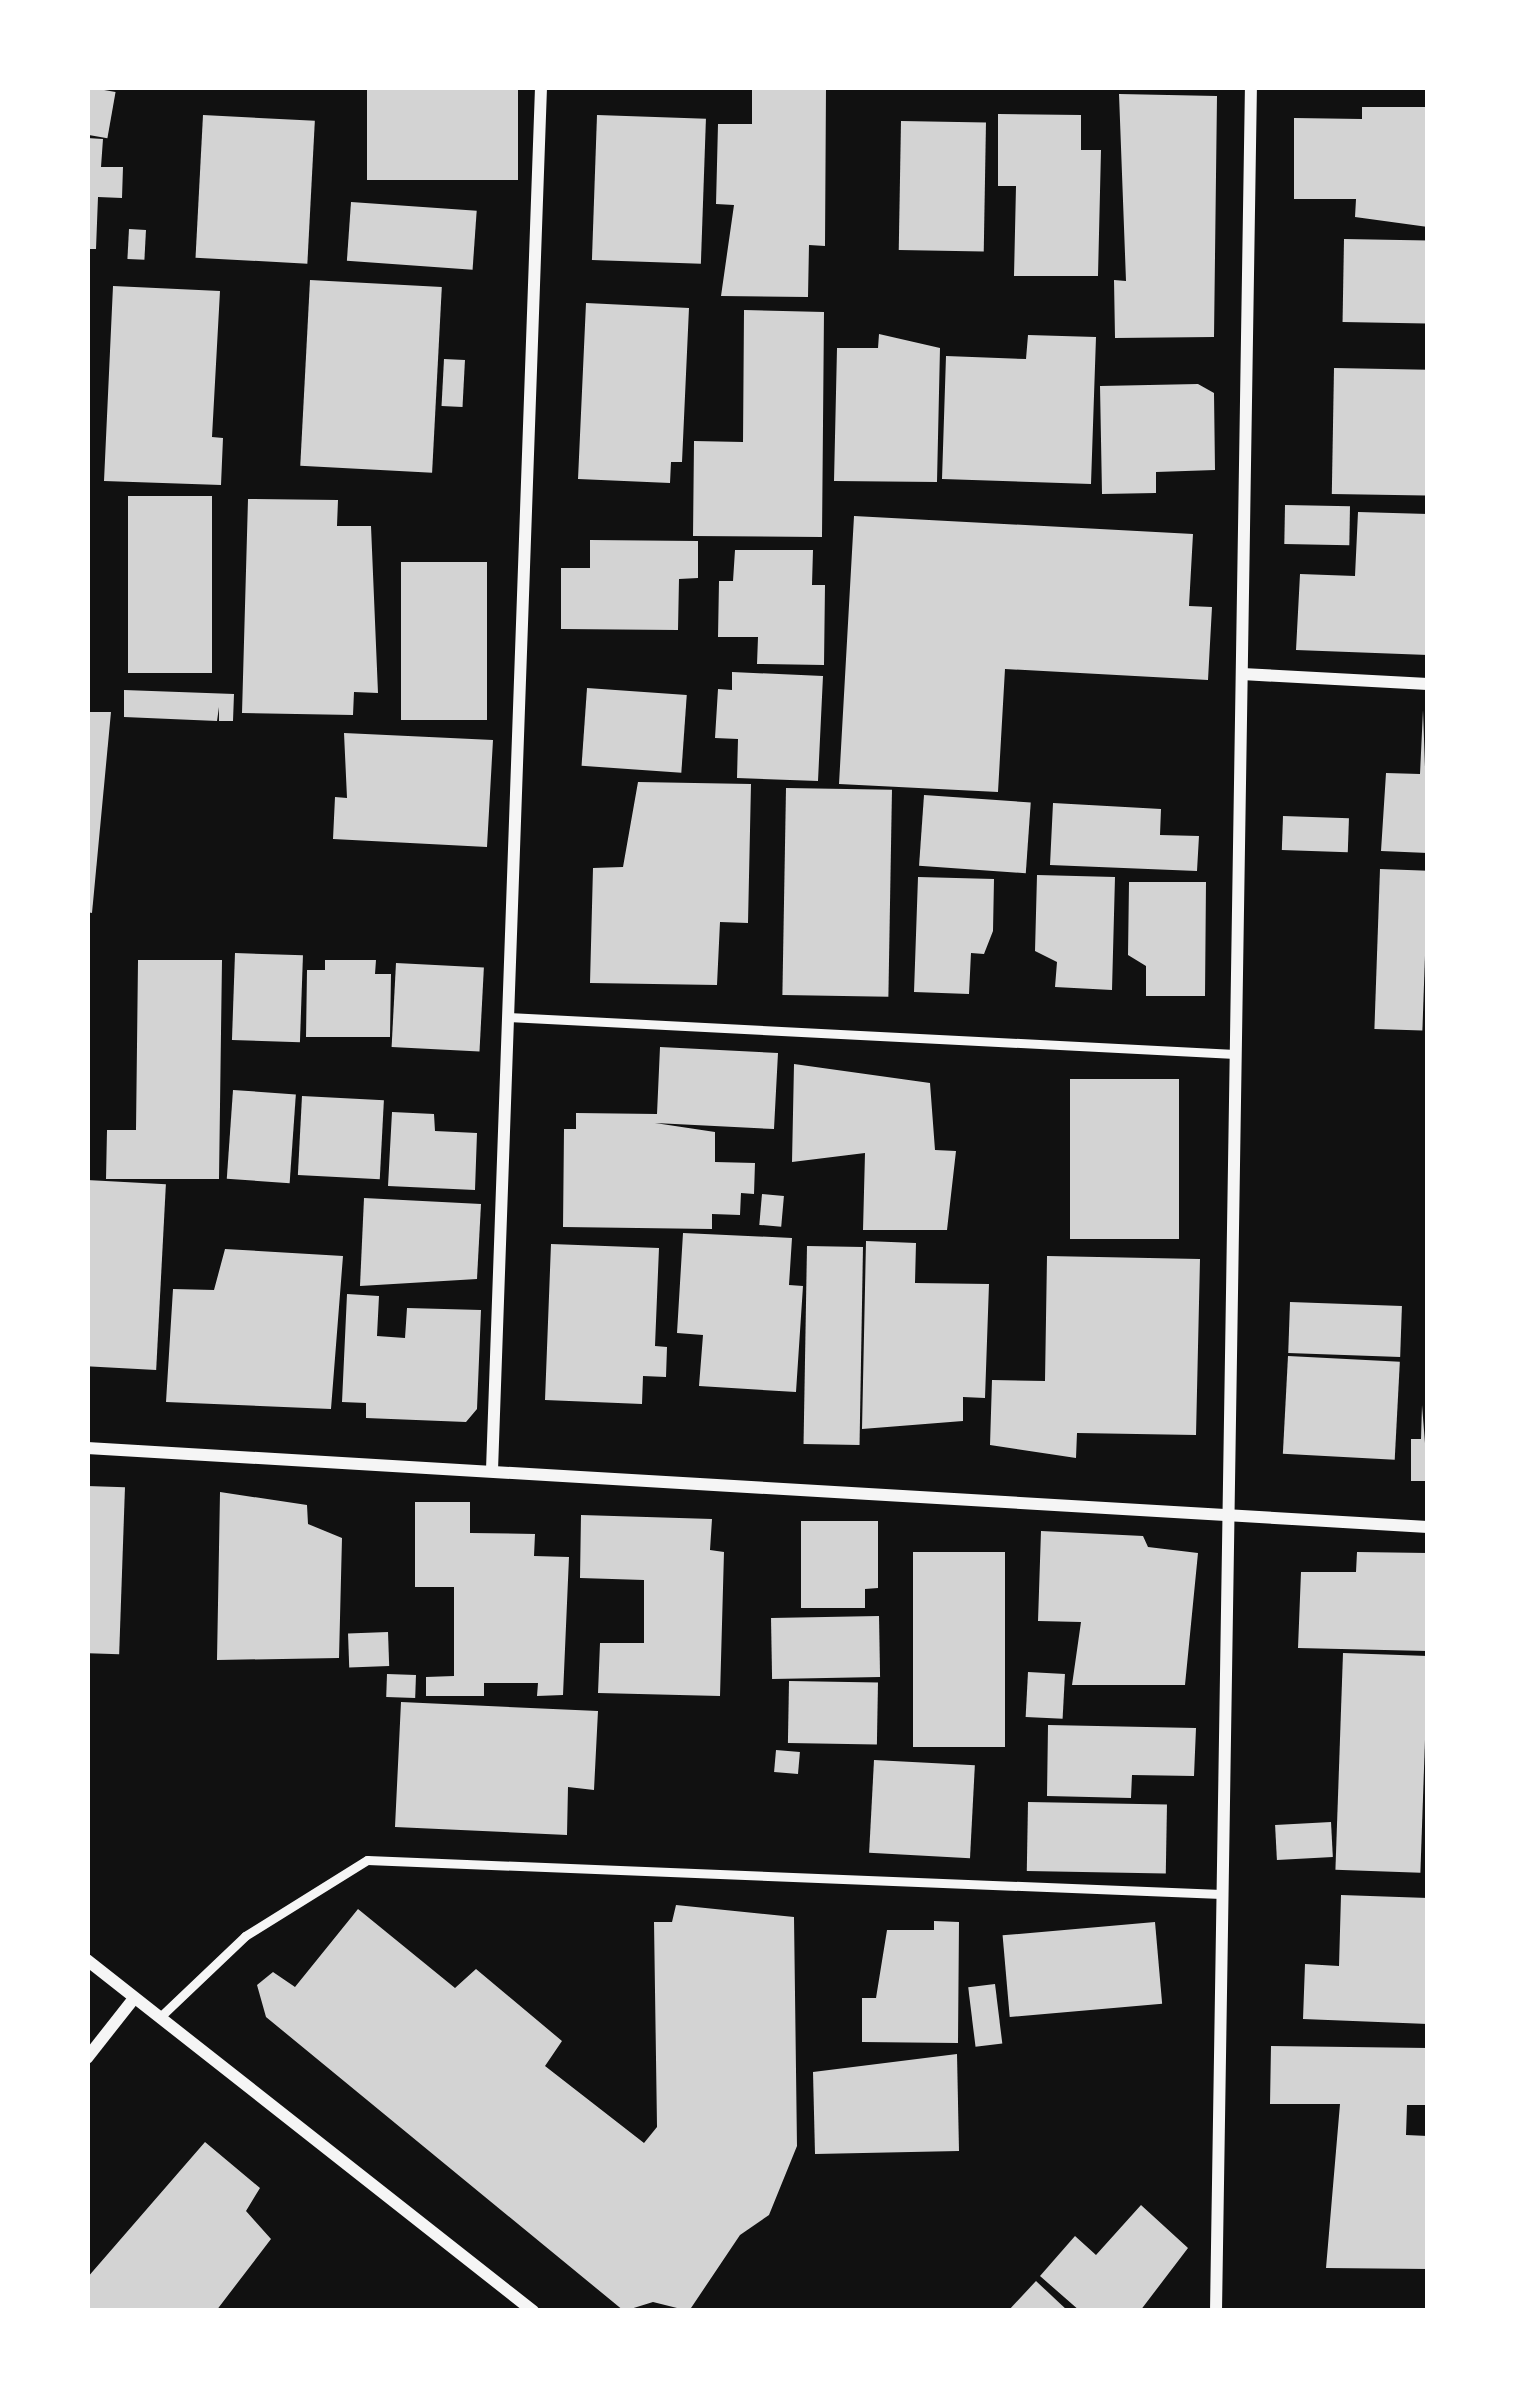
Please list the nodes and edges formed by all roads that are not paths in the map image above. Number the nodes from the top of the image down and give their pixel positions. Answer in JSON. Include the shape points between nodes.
{"nodes":[{"id":1,"x":541,"y":87,"type":"edge"},
{"id":2,"x":1251,"y":87,"type":"edge"},
{"id":3,"x":1242,"y":674,"type":"junction"},
{"id":4,"x":1428,"y":684,"type":"edge"},
{"id":5,"x":508,"y":1017,"type":"junction"},
{"id":6,"x":1234,"y":1054,"type":"junction"},
{"id":7,"x":87,"y":1448,"type":"edge"},
{"id":8,"x":492,"y":1470,"type":"junction"},
{"id":9,"x":1234,"y":1518,"type":"junction"},
{"id":10,"x":1428,"y":1527,"type":"edge"},
{"id":11,"x":1221,"y":1894,"type":"junction"},
{"id":12,"x":87,"y":1960,"type":"edge"},
{"id":13,"x":131,"y":2002,"type":"junction"},
{"id":14,"x":159,"y":2018,"type":"junction"},
{"id":15,"x":87,"y":2058,"type":"edge"},
{"id":16,"x":532,"y":2311,"type":"edge"},
{"id":17,"x":1216,"y":2311,"type":"edge"}],
"edges":[{"from":1,"to":5,"type":"street"},
{"from":2,"to":3,"type":"street"},
{"from":3,"to":4,"type":"street"},
{"from":3,"to":6,"type":"street"},
{"from":5,"to":6,"type":"lane"},
{"from":5,"to":8,"type":"street"},
{"from":6,"to":9,"type":"street"},
{"from":7,"to":8,"type":"street"},
{"from":8,"to":9,"type":"street"},
{"from":9,"to":10,"type":"street"},
{"from":9,"to":11,"type":"street"},
{"from":11,"to":14,"type":"lane","via":[[367,1860],[244,1936]]},
{"from":11,"to":17,"type":"street"},
{"from":12,"to":13,"type":"street"},
{"from":13,"to":14,"type":"street"},
{"from":13,"to":15,"type":"street"},
{"from":14,"to":16,"type":"street"}]}
